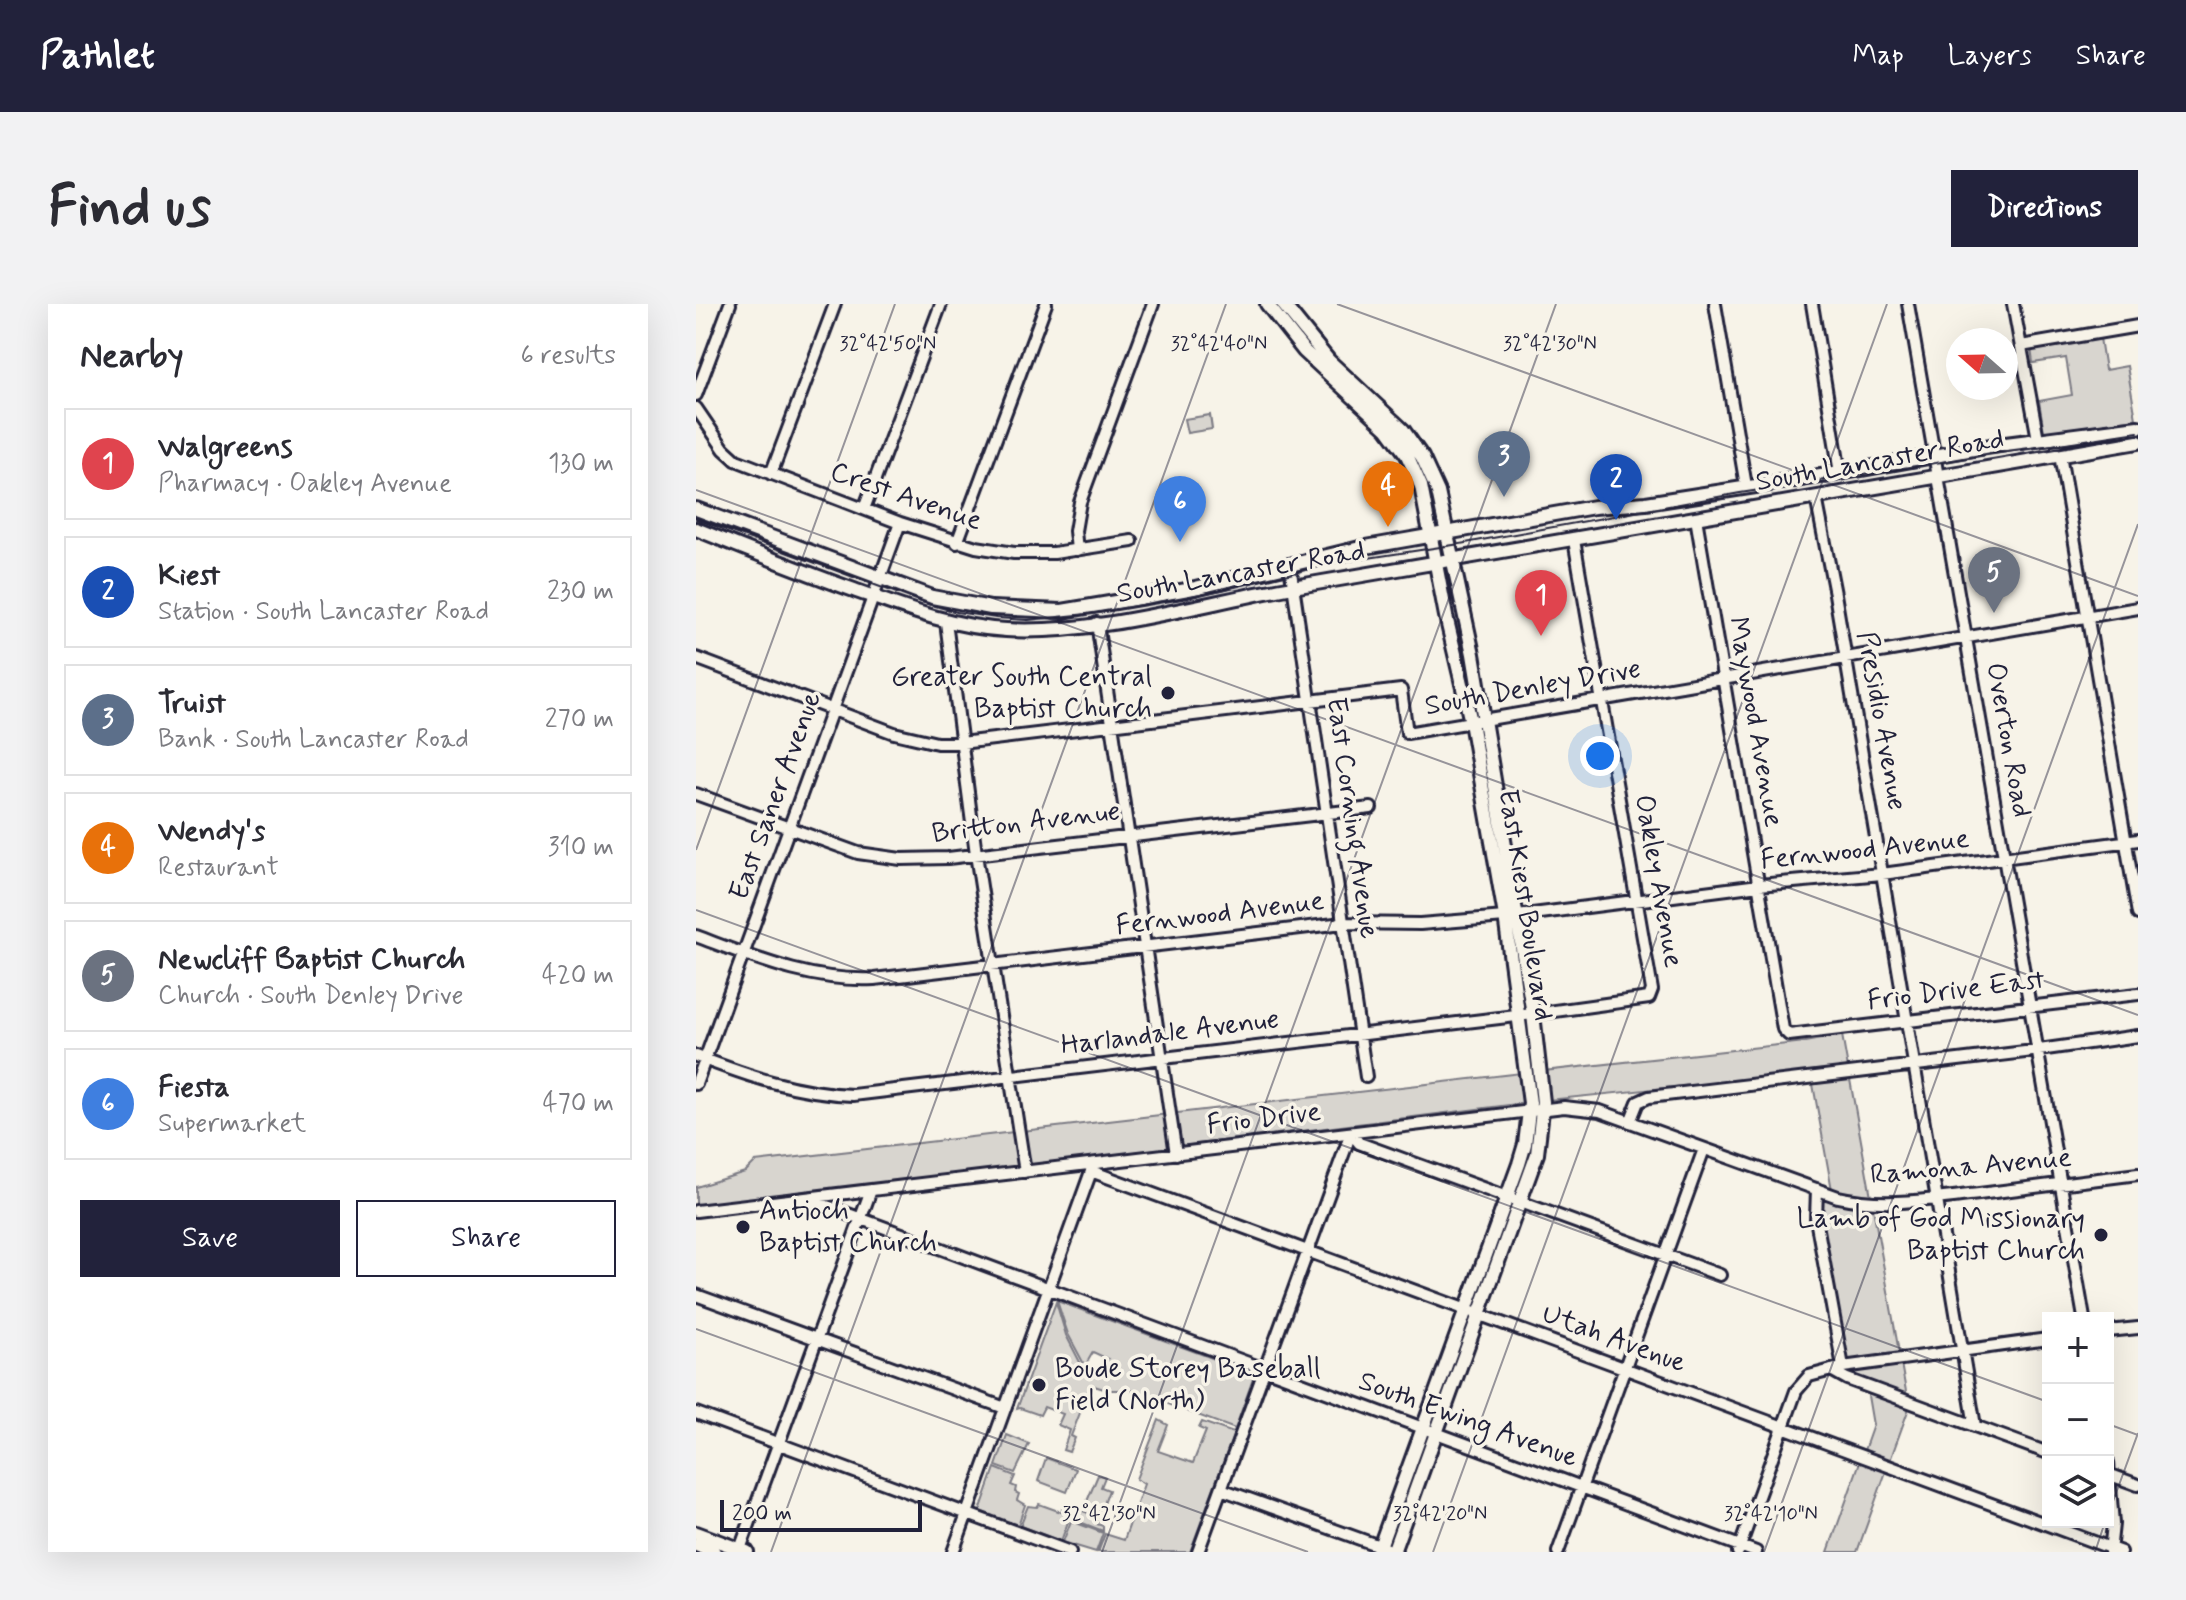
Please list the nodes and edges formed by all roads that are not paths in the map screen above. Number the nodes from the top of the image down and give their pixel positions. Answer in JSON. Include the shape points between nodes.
{"nodes":[{"id":1,"x":730,"y":304,"type":"edge"},
{"id":2,"x":835,"y":304,"type":"edge"},
{"id":3,"x":941,"y":304,"type":"edge"},
{"id":4,"x":1046,"y":304,"type":"edge"},
{"id":5,"x":1153,"y":304,"type":"edge"},
{"id":6,"x":1267,"y":304,"type":"edge"},
{"id":7,"x":1283,"y":304,"type":"edge"},
{"id":8,"x":1715,"y":304,"type":"edge"},
{"id":9,"x":1812,"y":304,"type":"edge"},
{"id":10,"x":1908,"y":304,"type":"edge"},
{"id":11,"x":2013,"y":304,"type":"edge"},
{"id":12,"x":1286,"y":321,"type":"junction"},
{"id":13,"x":2138,"y":326,"type":"edge"},
{"id":14,"x":2021,"y":346,"type":"junction"},
{"id":15,"x":696,"y":395,"type":"edge"},
{"id":16,"x":696,"y":408,"type":"edge"},
{"id":17,"x":2138,"y":427,"type":"edge"},
{"id":18,"x":2038,"y":439,"type":"junction"},
{"id":19,"x":2138,"y":442,"type":"edge"},
{"id":20,"x":1934,"y":455,"type":"junction"},
{"id":21,"x":2060,"y":455,"type":"junction"},
{"id":22,"x":1840,"y":473,"type":"junction"},
{"id":23,"x":771,"y":474,"type":"junction"},
{"id":24,"x":1938,"y":475,"type":"junction"},
{"id":25,"x":1427,"y":484,"type":"junction"},
{"id":26,"x":1746,"y":486,"type":"junction"},
{"id":27,"x":1816,"y":497,"type":"junction"},
{"id":28,"x":696,"y":509,"type":"edge"},
{"id":29,"x":864,"y":509,"type":"junction"},
{"id":30,"x":1696,"y":518,"type":"junction"},
{"id":31,"x":900,"y":523,"type":"junction"},
{"id":32,"x":696,"y":529,"type":"edge"},
{"id":33,"x":1448,"y":533,"type":"junction"},
{"id":34,"x":1431,"y":536,"type":"junction"},
{"id":35,"x":1574,"y":540,"type":"junction"},
{"id":36,"x":1132,"y":541,"type":"dead end"},
{"id":37,"x":957,"y":543,"type":"junction"},
{"id":38,"x":1077,"y":550,"type":"junction"},
{"id":39,"x":1454,"y":559,"type":"junction"},
{"id":40,"x":1436,"y":562,"type":"junction"},
{"id":41,"x":1290,"y":565,"type":"junction"},
{"id":42,"x":879,"y":577,"type":"junction"},
{"id":43,"x":1293,"y":587,"type":"junction"},
{"id":44,"x":873,"y":597,"type":"junction"},
{"id":45,"x":2138,"y":608,"type":"edge"},
{"id":46,"x":2087,"y":617,"type":"junction"},
{"id":47,"x":946,"y":622,"type":"junction"},
{"id":48,"x":1097,"y":623,"type":"junction"},
{"id":49,"x":1966,"y":638,"type":"junction"},
{"id":50,"x":696,"y":658,"type":"edge"},
{"id":51,"x":1845,"y":658,"type":"junction"},
{"id":52,"x":1723,"y":680,"type":"junction"},
{"id":53,"x":1602,"y":700,"type":"junction"},
{"id":54,"x":1310,"y":701,"type":"junction"},
{"id":55,"x":833,"y":709,"type":"junction"},
{"id":56,"x":1478,"y":721,"type":"junction"},
{"id":57,"x":1112,"y":724,"type":"junction"},
{"id":58,"x":961,"y":743,"type":"junction"},
{"id":59,"x":696,"y":794,"type":"edge"},
{"id":60,"x":1371,"y":808,"type":"dead end"},
{"id":61,"x":1327,"y":813,"type":"junction"},
{"id":62,"x":789,"y":829,"type":"junction"},
{"id":63,"x":1128,"y":836,"type":"junction"},
{"id":64,"x":2138,"y":840,"type":"edge"},
{"id":65,"x":2125,"y":841,"type":"junction"},
{"id":66,"x":976,"y":854,"type":"junction"},
{"id":67,"x":2004,"y":859,"type":"junction"},
{"id":68,"x":1882,"y":874,"type":"junction"},
{"id":69,"x":1759,"y":885,"type":"junction"},
{"id":70,"x":1637,"y":901,"type":"junction"},
{"id":71,"x":2138,"y":914,"type":"edge"},
{"id":72,"x":1511,"y":916,"type":"junction"},
{"id":73,"x":1343,"y":923,"type":"junction"},
{"id":74,"x":696,"y":936,"type":"edge"},
{"id":75,"x":1144,"y":948,"type":"junction"},
{"id":76,"x":744,"y":954,"type":"junction"},
{"id":77,"x":994,"y":965,"type":"junction"},
{"id":78,"x":1651,"y":994,"type":"joint"},
{"id":79,"x":2138,"y":994,"type":"edge"},
{"id":80,"x":2029,"y":1007,"type":"junction"},
{"id":81,"x":1526,"y":1015,"type":"junction"},
{"id":82,"x":1907,"y":1022,"type":"junction"},
{"id":83,"x":1783,"y":1029,"type":"joint"},
{"id":84,"x":1360,"y":1034,"type":"junction"},
{"id":85,"x":2138,"y":1036,"type":"edge"},
{"id":86,"x":2037,"y":1049,"type":"junction"},
{"id":87,"x":701,"y":1057,"type":"edge"},
{"id":88,"x":1161,"y":1059,"type":"junction"},
{"id":89,"x":1914,"y":1065,"type":"junction"},
{"id":90,"x":1011,"y":1075,"type":"junction"},
{"id":91,"x":1366,"y":1077,"type":"dead end"},
{"id":92,"x":696,"y":1084,"type":"edge"},
{"id":93,"x":1536,"y":1110,"type":"junction"},
{"id":94,"x":1630,"y":1122,"type":"junction"},
{"id":95,"x":1351,"y":1133,"type":"junction"},
{"id":96,"x":1704,"y":1149,"type":"junction"},
{"id":97,"x":1176,"y":1154,"type":"junction"},
{"id":98,"x":1092,"y":1168,"type":"junction"},
{"id":99,"x":1025,"y":1172,"type":"junction"},
{"id":100,"x":2138,"y":1174,"type":"edge"},
{"id":101,"x":2061,"y":1184,"type":"junction"},
{"id":102,"x":1817,"y":1189,"type":"junction"},
{"id":103,"x":871,"y":1190,"type":"junction"},
{"id":104,"x":803,"y":1198,"type":"junction"},
{"id":105,"x":1513,"y":1199,"type":"junction"},
{"id":106,"x":1937,"y":1199,"type":"junction"},
{"id":107,"x":696,"y":1211,"type":"edge"},
{"id":108,"x":860,"y":1220,"type":"junction"},
{"id":109,"x":1307,"y":1251,"type":"junction"},
{"id":110,"x":1665,"y":1255,"type":"junction"},
{"id":111,"x":1720,"y":1275,"type":"dead end"},
{"id":112,"x":1047,"y":1290,"type":"junction"},
{"id":113,"x":696,"y":1295,"type":"edge"},
{"id":114,"x":1472,"y":1312,"type":"junction"},
{"id":115,"x":2083,"y":1312,"type":"edge"},
{"id":116,"x":2138,"y":1328,"type":"edge"},
{"id":117,"x":2114,"y":1330,"type":"edge"},
{"id":118,"x":817,"y":1339,"type":"junction"},
{"id":119,"x":2042,"y":1340,"type":"edge"},
{"id":120,"x":1963,"y":1350,"type":"junction"},
{"id":121,"x":1843,"y":1367,"type":"junction"},
{"id":122,"x":1264,"y":1369,"type":"junction"},
{"id":123,"x":1624,"y":1369,"type":"junction"},
{"id":124,"x":1831,"y":1370,"type":"junction"},
{"id":125,"x":1005,"y":1408,"type":"junction"},
{"id":126,"x":696,"y":1413,"type":"edge"},
{"id":127,"x":1975,"y":1426,"type":"junction"},
{"id":128,"x":1783,"y":1428,"type":"junction"},
{"id":129,"x":1429,"y":1431,"type":"junction"},
{"id":130,"x":780,"y":1443,"type":"junction"},
{"id":131,"x":2042,"y":1451,"type":"edge"},
{"id":132,"x":2114,"y":1477,"type":"edge"},
{"id":133,"x":2138,"y":1485,"type":"edge"},
{"id":134,"x":1582,"y":1487,"type":"junction"},
{"id":135,"x":1221,"y":1489,"type":"junction"},
{"id":136,"x":966,"y":1513,"type":"junction"},
{"id":137,"x":2113,"y":1528,"type":"edge"},
{"id":138,"x":696,"y":1533,"type":"edge"},
{"id":139,"x":696,"y":1545,"type":"edge"},
{"id":140,"x":1739,"y":1549,"type":"edge"},
{"id":141,"x":742,"y":1551,"type":"edge"},
{"id":142,"x":1388,"y":1551,"type":"edge"},
{"id":143,"x":2114,"y":1551,"type":"edge"},
{"id":144,"x":714,"y":1552,"type":"edge"},
{"id":145,"x":953,"y":1552,"type":"edge"},
{"id":146,"x":1070,"y":1552,"type":"edge"},
{"id":147,"x":1198,"y":1552,"type":"edge"},
{"id":148,"x":1558,"y":1552,"type":"edge"},
{"id":149,"x":1756,"y":1552,"type":"edge"}],
"edges":[{"from":1,"to":15,"type":"street"},
{"from":2,"to":23,"type":"street"},
{"from":3,"to":29,"type":"street"},
{"from":4,"to":37,"type":"street"},
{"from":5,"to":38,"type":"street","via":[[1080,502]]},
{"from":6,"to":12,"type":"main road","name":"East Kiest Boulevard"},
{"from":7,"to":12,"type":"main road","name":"East Kiest Boulevard"},
{"from":8,"to":26,"type":"street"},
{"from":9,"to":22,"type":"street"},
{"from":10,"to":20,"type":"street","name":"Overton Road"},
{"from":11,"to":14,"type":"street"},
{"from":12,"to":25,"type":"main road","name":"East Kiest Boulevard","via":[[1304,351],[1387,428]]},
{"from":13,"to":14,"type":"street"},
{"from":14,"to":18,"type":"street"},
{"from":16,"to":23,"type":"street","name":"Crest Avenue","via":[[736,460]]},
{"from":17,"to":18,"type":"main road","name":"South Lancaster Road"},
{"from":18,"to":20,"type":"main road","name":"South Lancaster Road"},
{"from":19,"to":21,"type":"main road","name":"South Lancaster Road"},
{"from":20,"to":22,"type":"main road","name":"South Lancaster Road"},
{"from":20,"to":24,"type":"street","name":"Overton Road"},
{"from":21,"to":24,"type":"main road","name":"South Lancaster Road"},
{"from":21,"to":46,"type":"street"},
{"from":22,"to":26,"type":"main road","name":"South Lancaster Road"},
{"from":23,"to":29,"type":"street","name":"Crest Avenue"},
{"from":24,"to":27,"type":"main road","name":"South Lancaster Road"},
{"from":24,"to":49,"type":"street","name":"Overton Road"},
{"from":25,"to":33,"type":"main road","name":"East Kiest Boulevard"},
{"from":25,"to":34,"type":"main road","name":"East Kiest Boulevard"},
{"from":26,"to":33,"type":"main road","name":"South Lancaster Road"},
{"from":27,"to":30,"type":"main road","name":"South Lancaster Road"},
{"from":27,"to":51,"type":"street","name":"Presidio Avenue"},
{"from":28,"to":42,"type":"main road","name":"South Lancaster Road"},
{"from":29,"to":31,"type":"street","name":"Crest Avenue"},
{"from":30,"to":35,"type":"main road","name":"South Lancaster Road"},
{"from":30,"to":52,"type":"street","name":"Maywood Avenue"},
{"from":31,"to":37,"type":"street","name":"Crest Avenue"},
{"from":31,"to":42,"type":"street","name":"East Saner Avenue"},
{"from":32,"to":44,"type":"main road","name":"South Lancaster Road"},
{"from":33,"to":34,"type":"main road","name":"South Lancaster Road"},
{"from":33,"to":39,"type":"main road","name":"East Kiest Boulevard"},
{"from":34,"to":40,"type":"main road","name":"East Kiest Boulevard"},
{"from":34,"to":41,"type":"main road","name":"South Lancaster Road"},
{"from":35,"to":39,"type":"main road","name":"South Lancaster Road"},
{"from":35,"to":53,"type":"street","name":"Oakley Avenue"},
{"from":36,"to":38,"type":"street","name":"Crest Avenue"},
{"from":37,"to":38,"type":"street","name":"Crest Avenue","via":[[1014,553]]},
{"from":39,"to":40,"type":"main road","name":"South Lancaster Road"},
{"from":39,"to":56,"type":"main road","name":"East Kiest Boulevard"},
{"from":40,"to":43,"type":"main road","name":"South Lancaster Road"},
{"from":40,"to":56,"type":"main road","name":"East Kiest Boulevard"},
{"from":41,"to":42,"type":"main road","name":"South Lancaster Road","via":[[1099,607],[1050,611],[946,600]]},
{"from":41,"to":43,"type":"street","name":"East Corning Avenue"},
{"from":42,"to":44,"type":"street","name":"East Saner Avenue"},
{"from":43,"to":48,"type":"main road","name":"South Lancaster Road"},
{"from":43,"to":54,"type":"street","name":"East Corning Avenue"},
{"from":44,"to":47,"type":"main road","name":"South Lancaster Road"},
{"from":44,"to":55,"type":"street","name":"East Saner Avenue"},
{"from":45,"to":46,"type":"street","name":"South Denley Drive"},
{"from":46,"to":49,"type":"street","name":"South Denley Drive"},
{"from":46,"to":65,"type":"street"},
{"from":47,"to":48,"type":"main road","name":"South Lancaster Road","via":[[1028,630]]},
{"from":47,"to":58,"type":"street"},
{"from":48,"to":57,"type":"street"},
{"from":49,"to":51,"type":"street","name":"South Denley Drive"},
{"from":49,"to":67,"type":"street","name":"Overton Road"},
{"from":50,"to":55,"type":"street","name":"South Denley Drive"},
{"from":51,"to":52,"type":"street","name":"South Denley Drive"},
{"from":51,"to":68,"type":"street","name":"Presidio Avenue"},
{"from":52,"to":53,"type":"street","name":"South Denley Drive"},
{"from":52,"to":69,"type":"street","name":"Maywood Avenue"},
{"from":53,"to":56,"type":"street","name":"South Denley Drive"},
{"from":53,"to":70,"type":"street","name":"Oakley Avenue"},
{"from":54,"to":56,"type":"street","name":"South Denley Drive","via":[[1401,690],[1407,733]]},
{"from":54,"to":57,"type":"street","name":"South Denley Drive"},
{"from":54,"to":61,"type":"street","name":"East Corning Avenue"},
{"from":55,"to":58,"type":"street","name":"South Denley Drive","via":[[915,739]]},
{"from":55,"to":62,"type":"street","name":"East Saner Avenue"},
{"from":56,"to":72,"type":"main road","name":"East Kiest Boulevard"},
{"from":57,"to":58,"type":"street","name":"South Denley Drive"},
{"from":57,"to":63,"type":"street"},
{"from":58,"to":66,"type":"street"},
{"from":59,"to":62,"type":"street","name":"Britton Avenue"},
{"from":60,"to":61,"type":"street","name":"Britton Avenue"},
{"from":61,"to":63,"type":"street","name":"Britton Avenue"},
{"from":61,"to":73,"type":"street","name":"East Corning Avenue"},
{"from":62,"to":66,"type":"street","name":"Britton Avenue","via":[[878,857]]},
{"from":62,"to":76,"type":"street","name":"East Saner Avenue"},
{"from":63,"to":66,"type":"street","name":"Britton Avenue"},
{"from":63,"to":75,"type":"street"},
{"from":64,"to":65,"type":"street","name":"Fernwood Avenue"},
{"from":65,"to":67,"type":"street","name":"Fernwood Avenue"},
{"from":65,"to":71,"type":"street"},
{"from":66,"to":77,"type":"street"},
{"from":67,"to":68,"type":"street","name":"Fernwood Avenue"},
{"from":67,"to":80,"type":"street","name":"Overton Road"},
{"from":68,"to":69,"type":"street","name":"Fernwood Avenue"},
{"from":68,"to":82,"type":"street","name":"Presidio Avenue"},
{"from":69,"to":70,"type":"street","name":"Fernwood Avenue"},
{"from":69,"to":83,"type":"street","name":"Maywood Avenue"},
{"from":70,"to":72,"type":"street","name":"Fernwood Avenue"},
{"from":70,"to":78,"type":"street","name":"Oakley Avenue"},
{"from":72,"to":73,"type":"street","name":"Fernwood Avenue","via":[[1420,924]]},
{"from":72,"to":81,"type":"main road","name":"East Kiest Boulevard"},
{"from":73,"to":75,"type":"street","name":"Fernwood Avenue"},
{"from":73,"to":84,"type":"street","name":"East Corning Avenue"},
{"from":74,"to":76,"type":"street","name":"Fernwood Avenue"},
{"from":75,"to":77,"type":"street","name":"Fernwood Avenue"},
{"from":75,"to":88,"type":"street"},
{"from":76,"to":77,"type":"street","name":"Fernwood Avenue","via":[[794,972],[851,980]]},
{"from":76,"to":87,"type":"street","name":"East Saner Avenue"},
{"from":77,"to":90,"type":"street"},
{"from":78,"to":81,"type":"street","name":"Harlandale Avenue","via":[[1645,1000]]},
{"from":79,"to":80,"type":"street","name":"Frio Drive East"},
{"from":80,"to":82,"type":"street","name":"Frio Drive East"},
{"from":80,"to":86,"type":"street","name":"Overton Road"},
{"from":81,"to":84,"type":"street","name":"Harlandale Avenue"},
{"from":81,"to":93,"type":"main road","name":"East Kiest Boulevard"},
{"from":82,"to":83,"type":"street","name":"Frio Drive East","via":[[1789,1035]]},
{"from":82,"to":89,"type":"street","name":"Presidio Avenue"},
{"from":84,"to":88,"type":"street","name":"Harlandale Avenue"},
{"from":84,"to":91,"type":"street","name":"East Corning Avenue"},
{"from":85,"to":86,"type":"street"},
{"from":86,"to":89,"type":"street"},
{"from":86,"to":101,"type":"street","name":"Overton Road"},
{"from":87,"to":90,"type":"street","name":"Harlandale Avenue","via":[[786,1087],[829,1094]]},
{"from":87,"to":92,"type":"street","name":"East Saner Avenue"},
{"from":88,"to":90,"type":"street","name":"Harlandale Avenue"},
{"from":88,"to":97,"type":"street"},
{"from":89,"to":94,"type":"street","via":[[1649,1097],[1638,1102]]},
{"from":89,"to":106,"type":"street","name":"Presidio Avenue"},
{"from":90,"to":99,"type":"street"},
{"from":93,"to":94,"type":"street","name":"Frio Drive","via":[[1584,1108]]},
{"from":93,"to":95,"type":"street","name":"Frio Drive"},
{"from":93,"to":105,"type":"main road","name":"East Kiest Boulevard","via":[[1538,1148]]},
{"from":94,"to":96,"type":"street","name":"Ramona Avenue"},
{"from":95,"to":97,"type":"street","name":"Frio Drive"},
{"from":95,"to":105,"type":"street","via":[[1359,1143]]},
{"from":95,"to":109,"type":"street"},
{"from":96,"to":102,"type":"street","name":"Ramona Avenue"},
{"from":96,"to":110,"type":"street"},
{"from":97,"to":98,"type":"street","name":"Frio Drive"},
{"from":98,"to":99,"type":"street","name":"Frio Drive"},
{"from":98,"to":109,"type":"street","name":"Utah Avenue"},
{"from":98,"to":112,"type":"street"},
{"from":99,"to":103,"type":"street","name":"Frio Drive"},
{"from":100,"to":101,"type":"street","name":"Ramona Avenue"},
{"from":101,"to":106,"type":"street","name":"Ramona Avenue"},
{"from":101,"to":115,"type":"street","name":"Overton Road"},
{"from":102,"to":106,"type":"street","name":"Ramona Avenue","via":[[1874,1204]]},
{"from":102,"to":121,"type":"street","via":[[1816,1219]]},
{"from":103,"to":104,"type":"street","name":"Frio Drive"},
{"from":103,"to":108,"type":"street"},
{"from":104,"to":107,"type":"street","name":"Frio Drive"},
{"from":104,"to":108,"type":"street","name":"South Ewing Avenue"},
{"from":105,"to":110,"type":"street"},
{"from":105,"to":114,"type":"main road","name":"East Kiest Boulevard"},
{"from":106,"to":120,"type":"street","name":"Presidio Avenue"},
{"from":108,"to":112,"type":"street","name":"South Ewing Avenue"},
{"from":108,"to":118,"type":"street"},
{"from":109,"to":114,"type":"street","name":"Utah Avenue"},
{"from":109,"to":122,"type":"street"},
{"from":110,"to":111,"type":"street"},
{"from":110,"to":123,"type":"street"},
{"from":112,"to":122,"type":"street","name":"South Ewing Avenue"},
{"from":112,"to":125,"type":"street"},
{"from":113,"to":118,"type":"street"},
{"from":114,"to":123,"type":"street","name":"Utah Avenue"},
{"from":114,"to":129,"type":"main road","name":"East Kiest Boulevard"},
{"from":116,"to":117,"type":"street"},
{"from":118,"to":125,"type":"street"},
{"from":118,"to":130,"type":"street"},
{"from":119,"to":120,"type":"street"},
{"from":120,"to":121,"type":"street"},
{"from":120,"to":127,"type":"street","name":"Presidio Avenue"},
{"from":121,"to":124,"type":"street"},
{"from":122,"to":129,"type":"street","name":"South Ewing Avenue"},
{"from":122,"to":135,"type":"street"},
{"from":123,"to":128,"type":"street","name":"Utah Avenue"},
{"from":123,"to":134,"type":"street"},
{"from":124,"to":127,"type":"street"},
{"from":124,"to":128,"type":"street","via":[[1802,1383]]},
{"from":125,"to":136,"type":"street"},
{"from":126,"to":130,"type":"street"},
{"from":127,"to":131,"type":"street"},
{"from":128,"to":140,"type":"street"},
{"from":128,"to":143,"type":"street","name":"Utah Avenue"},
{"from":129,"to":134,"type":"street","name":"South Ewing Avenue"},
{"from":129,"to":142,"type":"main road","name":"East Kiest Boulevard"},
{"from":130,"to":136,"type":"street"},
{"from":130,"to":141,"type":"street"},
{"from":132,"to":133,"type":"street"},
{"from":134,"to":140,"type":"street","name":"South Ewing Avenue"},
{"from":134,"to":148,"type":"street"},
{"from":135,"to":142,"type":"street"},
{"from":135,"to":147,"type":"street"},
{"from":136,"to":145,"type":"street"},
{"from":136,"to":146,"type":"street"},
{"from":137,"to":143,"type":"street"},
{"from":138,"to":141,"type":"main road"},
{"from":139,"to":144,"type":"main road"},
{"from":140,"to":149,"type":"street","name":"South Ewing Avenue"}]}
